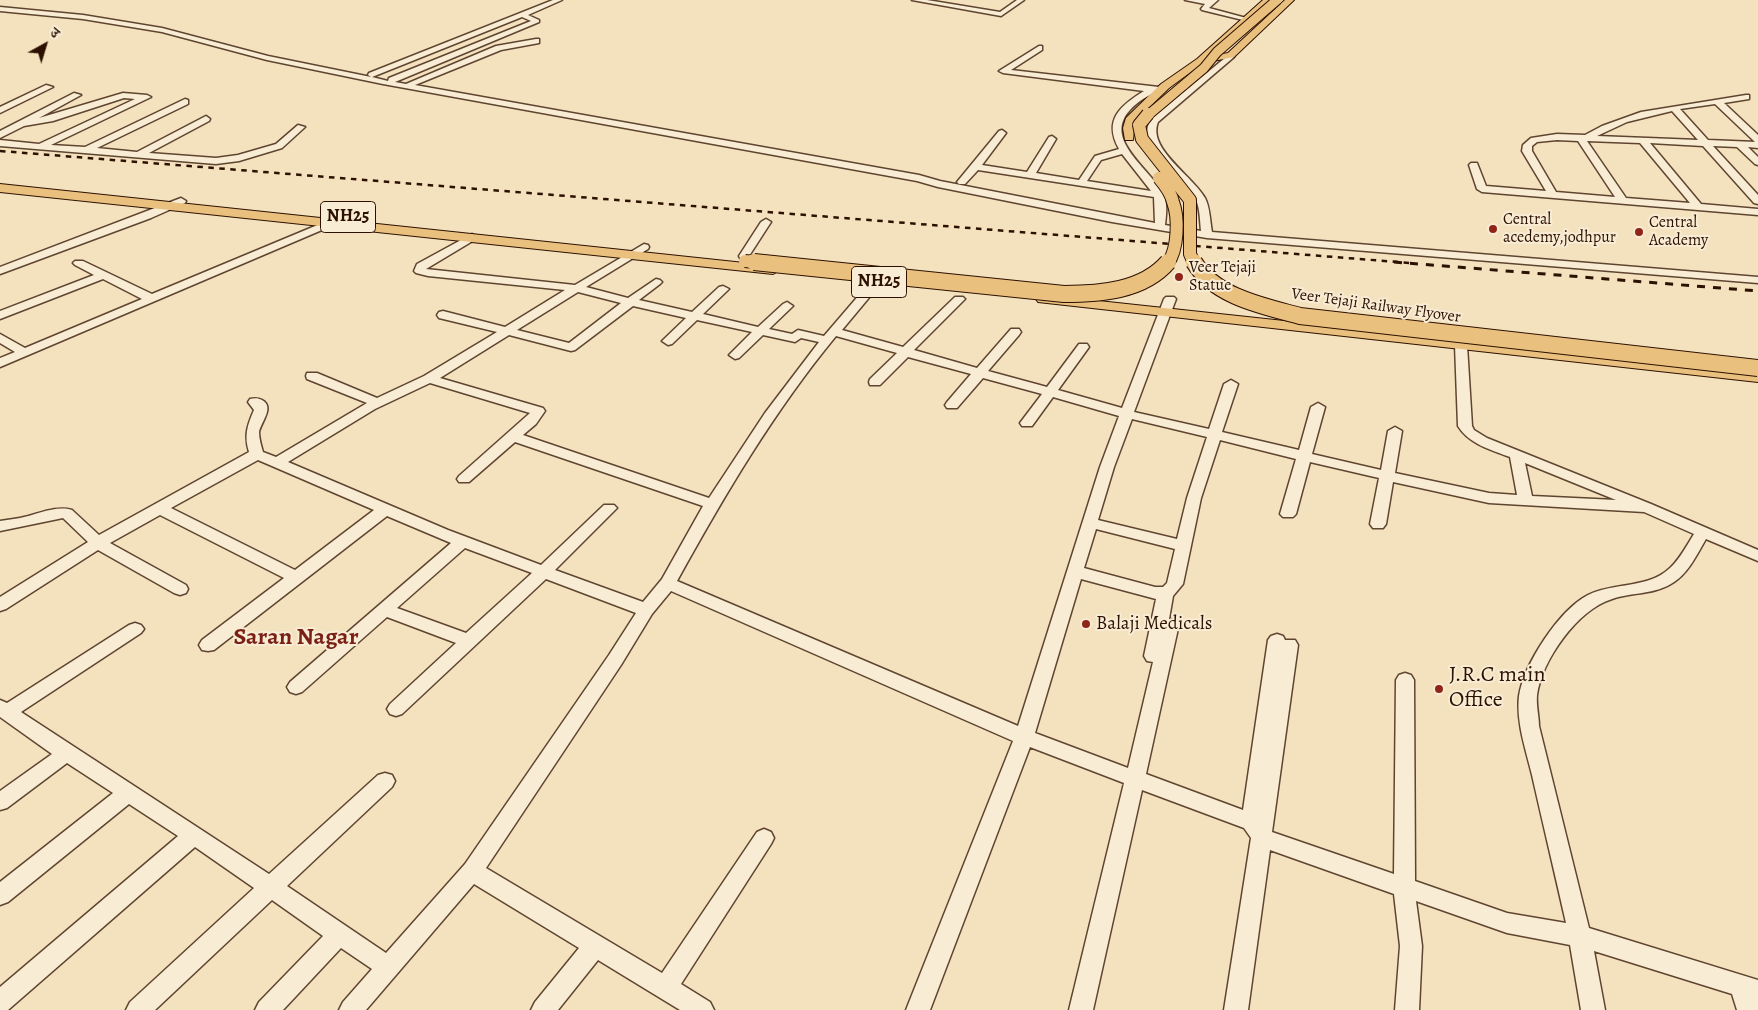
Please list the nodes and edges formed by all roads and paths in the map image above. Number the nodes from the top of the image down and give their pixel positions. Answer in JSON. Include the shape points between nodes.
{"nodes":[{"id":1,"x":559,"y":0,"type":"edge"},
{"id":2,"x":915,"y":0,"type":"edge"},
{"id":3,"x":1021,"y":0,"type":"edge"},
{"id":4,"x":1188,"y":0,"type":"edge"},
{"id":5,"x":1268,"y":0,"type":"edge"},
{"id":6,"x":1278,"y":0,"type":"edge"},
{"id":7,"x":1290,"y":0,"type":"edge"},
{"id":8,"x":1213,"y":2,"type":"edge"},
{"id":9,"x":0,"y":8,"type":"edge"},
{"id":10,"x":522,"y":15,"type":"junction"},
{"id":11,"x":1247,"y":18,"type":"junction"},
{"id":12,"x":536,"y":41,"type":"dead end"},
{"id":13,"x":1039,"y":48,"type":"dead end"},
{"id":14,"x":1231,"y":55,"type":"junction"},
{"id":15,"x":1200,"y":61,"type":"junction"},
{"id":16,"x":403,"y":63,"type":"junction"},
{"id":17,"x":423,"y":67,"type":"junction"},
{"id":18,"x":372,"y":75,"type":"junction"},
{"id":19,"x":392,"y":80,"type":"junction"},
{"id":20,"x":410,"y":86,"type":"junction"},
{"id":21,"x":50,"y":87,"type":"dead end"},
{"id":22,"x":1154,"y":94,"type":"junction"},
{"id":23,"x":77,"y":95,"type":"dead end"},
{"id":24,"x":1746,"y":97,"type":"dead end"},
{"id":25,"x":185,"y":102,"type":"dead end"},
{"id":26,"x":1718,"y":102,"type":"junction"},
{"id":27,"x":1675,"y":109,"type":"junction"},
{"id":28,"x":0,"y":110,"type":"edge"},
{"id":29,"x":206,"y":119,"type":"dead end"},
{"id":30,"x":20,"y":124,"type":"junction"},
{"id":31,"x":301,"y":128,"type":"dead end"},
{"id":32,"x":1002,"y":133,"type":"dead end"},
{"id":33,"x":0,"y":134,"type":"edge"},
{"id":34,"x":1584,"y":138,"type":"junction"},
{"id":35,"x":1052,"y":139,"type":"dead end"},
{"id":36,"x":1642,"y":140,"type":"junction"},
{"id":37,"x":1758,"y":140,"type":"edge"},
{"id":38,"x":0,"y":143,"type":"edge"},
{"id":39,"x":1707,"y":143,"type":"junction"},
{"id":40,"x":1739,"y":144,"type":"junction"},
{"id":41,"x":1758,"y":145,"type":"edge"},
{"id":42,"x":42,"y":146,"type":"junction"},
{"id":43,"x":87,"y":150,"type":"junction"},
{"id":44,"x":1124,"y":150,"type":"junction"},
{"id":45,"x":139,"y":154,"type":"junction"},
{"id":46,"x":1758,"y":162,"type":"edge"},
{"id":47,"x":1474,"y":165,"type":"dead end"},
{"id":48,"x":976,"y":167,"type":"junction"},
{"id":49,"x":1030,"y":175,"type":"junction"},
{"id":50,"x":919,"y":178,"type":"junction"},
{"id":51,"x":0,"y":182,"type":"edge"},
{"id":52,"x":962,"y":182,"type":"junction"},
{"id":53,"x":1082,"y":182,"type":"junction"},
{"id":54,"x":0,"y":188,"type":"edge"},
{"id":55,"x":1159,"y":194,"type":"junction"},
{"id":56,"x":1553,"y":195,"type":"junction"},
{"id":57,"x":1623,"y":201,"type":"junction"},
{"id":58,"x":1758,"y":201,"type":"edge"},
{"id":59,"x":176,"y":203,"type":"junction"},
{"id":60,"x":1698,"y":207,"type":"junction"},
{"id":61,"x":1758,"y":212,"type":"edge"},
{"id":62,"x":332,"y":222,"type":"junction"},
{"id":63,"x":766,"y":222,"type":"dead end"},
{"id":64,"x":1160,"y":225,"type":"junction"},
{"id":65,"x":1207,"y":233,"type":"junction"},
{"id":66,"x":472,"y":237,"type":"junction"},
{"id":67,"x":639,"y":250,"type":"junction"},
{"id":68,"x":699,"y":257,"type":"junction"},
{"id":69,"x":745,"y":259,"type":"junction"},
{"id":70,"x":1550,"y":260,"type":"junction"},
{"id":71,"x":79,"y":263,"type":"dead end"},
{"id":72,"x":0,"y":271,"type":"edge"},
{"id":73,"x":1758,"y":274,"type":"edge"},
{"id":74,"x":102,"y":275,"type":"junction"},
{"id":75,"x":1758,"y":280,"type":"edge"},
{"id":76,"x":656,"y":282,"type":"dead end"},
{"id":77,"x":876,"y":282,"type":"junction"},
{"id":78,"x":575,"y":288,"type":"junction"},
{"id":79,"x":723,"y":288,"type":"dead end"},
{"id":80,"x":152,"y":299,"type":"junction"},
{"id":81,"x":959,"y":299,"type":"dead end"},
{"id":82,"x":631,"y":302,"type":"junction"},
{"id":83,"x":1168,"y":305,"type":"junction"},
{"id":84,"x":787,"y":306,"type":"dead end"},
{"id":85,"x":444,"y":314,"type":"dead end"},
{"id":86,"x":0,"y":315,"type":"edge"},
{"id":87,"x":694,"y":316,"type":"junction"},
{"id":88,"x":506,"y":330,"type":"junction"},
{"id":89,"x":760,"y":331,"type":"junction"},
{"id":90,"x":1015,"y":332,"type":"dead end"},
{"id":91,"x":830,"y":336,"type":"junction"},
{"id":92,"x":0,"y":338,"type":"edge"},
{"id":93,"x":668,"y":341,"type":"dead end"},
{"id":94,"x":1461,"y":345,"type":"junction"},
{"id":95,"x":1083,"y":347,"type":"dead end"},
{"id":96,"x":25,"y":353,"type":"junction"},
{"id":97,"x":906,"y":353,"type":"junction"},
{"id":98,"x":735,"y":355,"type":"dead end"},
{"id":99,"x":0,"y":363,"type":"edge"},
{"id":100,"x":1758,"y":363,"type":"edge"},
{"id":101,"x":1758,"y":368,"type":"edge"},
{"id":102,"x":979,"y":373,"type":"junction"},
{"id":103,"x":312,"y":376,"type":"dead end"},
{"id":104,"x":1758,"y":377,"type":"edge"},
{"id":105,"x":429,"y":379,"type":"junction"},
{"id":106,"x":875,"y":382,"type":"dead end"},
{"id":107,"x":1231,"y":384,"type":"dead end"},
{"id":108,"x":1049,"y":393,"type":"junction"},
{"id":109,"x":255,"y":402,"type":"dead end"},
{"id":110,"x":376,"y":402,"type":"junction"},
{"id":111,"x":952,"y":405,"type":"dead end"},
{"id":112,"x":1318,"y":407,"type":"dead end"},
{"id":113,"x":1127,"y":414,"type":"junction"},
{"id":114,"x":1027,"y":423,"type":"dead end"},
{"id":115,"x":1396,"y":432,"type":"dead end"},
{"id":116,"x":1214,"y":433,"type":"junction"},
{"id":117,"x":513,"y":437,"type":"junction"},
{"id":118,"x":257,"y":454,"type":"junction"},
{"id":119,"x":1516,"y":454,"type":"junction"},
{"id":120,"x":1303,"y":456,"type":"junction"},
{"id":121,"x":277,"y":463,"type":"junction"},
{"id":122,"x":1387,"y":476,"type":"junction"},
{"id":123,"x":464,"y":479,"type":"dead end"},
{"id":124,"x":1525,"y":500,"type":"junction"},
{"id":125,"x":712,"y":504,"type":"junction"},
{"id":126,"x":1646,"y":507,"type":"junction"},
{"id":127,"x":609,"y":508,"type":"dead end"},
{"id":128,"x":160,"y":509,"type":"junction"},
{"id":129,"x":386,"y":509,"type":"junction"},
{"id":130,"x":1288,"y":514,"type":"dead end"},
{"id":131,"x":1091,"y":523,"type":"junction"},
{"id":132,"x":1378,"y":524,"type":"dead end"},
{"id":133,"x":0,"y":526,"type":"edge"},
{"id":134,"x":1702,"y":532,"type":"junction"},
{"id":135,"x":463,"y":542,"type":"junction"},
{"id":136,"x":98,"y":543,"type":"junction"},
{"id":137,"x":1182,"y":545,"type":"junction"},
{"id":138,"x":1758,"y":556,"type":"edge"},
{"id":139,"x":543,"y":572,"type":"junction"},
{"id":140,"x":1076,"y":572,"type":"junction"},
{"id":141,"x":295,"y":577,"type":"junction"},
{"id":142,"x":668,"y":582,"type":"junction"},
{"id":143,"x":180,"y":588,"type":"dead end"},
{"id":144,"x":1165,"y":594,"type":"junction"},
{"id":145,"x":0,"y":605,"type":"edge"},
{"id":146,"x":386,"y":610,"type":"junction"},
{"id":147,"x":646,"y":610,"type":"junction"},
{"id":148,"x":1171,"y":624,"type":"dead end"},
{"id":149,"x":135,"y":628,"type":"dead end"},
{"id":150,"x":469,"y":641,"type":"junction"},
{"id":151,"x":1283,"y":643,"type":"dead end"},
{"id":152,"x":208,"y":645,"type":"dead end"},
{"id":153,"x":1400,"y":679,"type":"dead end"},
{"id":154,"x":296,"y":687,"type":"dead end"},
{"id":155,"x":396,"y":708,"type":"dead end"},
{"id":156,"x":5,"y":715,"type":"edge"},
{"id":157,"x":1024,"y":737,"type":"junction"},
{"id":158,"x":67,"y":753,"type":"junction"},
{"id":159,"x":1133,"y":771,"type":"junction"},
{"id":160,"x":385,"y":781,"type":"dead end"},
{"id":161,"x":128,"y":793,"type":"junction"},
{"id":162,"x":0,"y":802,"type":"edge"},
{"id":163,"x":1257,"y":830,"type":"junction"},
{"id":164,"x":194,"y":835,"type":"junction"},
{"id":165,"x":764,"y":838,"type":"dead end"},
{"id":166,"x":472,"y":871,"type":"junction"},
{"id":167,"x":1400,"y":886,"type":"junction"},
{"id":168,"x":271,"y":888,"type":"junction"},
{"id":169,"x":0,"y":895,"type":"edge"},
{"id":170,"x":340,"y":934,"type":"junction"},
{"id":171,"x":1580,"y":936,"type":"junction"},
{"id":172,"x":595,"y":946,"type":"junction"},
{"id":173,"x":388,"y":967,"type":"junction"},
{"id":174,"x":665,"y":988,"type":"junction"},
{"id":175,"x":1749,"y":988,"type":"edge"},
{"id":176,"x":0,"y":1002,"type":"edge"},
{"id":177,"x":138,"y":1010,"type":"edge"},
{"id":178,"x":267,"y":1010,"type":"edge"},
{"id":179,"x":351,"y":1010,"type":"edge"},
{"id":180,"x":543,"y":1010,"type":"edge"},
{"id":181,"x":702,"y":1010,"type":"edge"},
{"id":182,"x":918,"y":1010,"type":"edge"},
{"id":183,"x":1081,"y":1010,"type":"edge"},
{"id":184,"x":1236,"y":1010,"type":"edge"},
{"id":185,"x":1408,"y":1010,"type":"edge"},
{"id":186,"x":1592,"y":1010,"type":"edge"},
{"id":187,"x":1749,"y":1010,"type":"edge"}],
"edges":[{"from":1,"to":10,"type":"street"},
{"from":2,"to":3,"type":"street","via":[[1001,14]]},
{"from":4,"to":8,"type":"street"},
{"from":5,"to":11,"type":"main road"},
{"from":6,"to":101,"type":"main road","name":"Veer Tejaji Railway Flyover","bridge":true,"via":[[1217,52],[1204,68],[1152,109],[1140,125],[1142,138],[1190,200],[1190,257],[1213,282],[1254,303],[1300,316]]},
{"from":7,"to":14,"type":"main road"},
{"from":8,"to":11,"type":"street","via":[[1204,9]]},
{"from":9,"to":18,"type":"street","via":[[90,15],[169,28],[276,56]]},
{"from":9,"to":20,"type":"street","via":[[154,28],[294,64]]},
{"from":10,"to":16,"type":"street"},
{"from":10,"to":17,"type":"street","via":[[538,21]]},
{"from":11,"to":15,"type":"main road"},
{"from":12,"to":20,"type":"street","via":[[499,48]]},
{"from":13,"to":22,"type":"street","via":[[1004,71]]},
{"from":14,"to":15,"type":"main road"},
{"from":14,"to":65,"type":"street","via":[[1154,121],[1150,129],[1155,145],[1201,199]]},
{"from":15,"to":22,"type":"main road"},
{"from":16,"to":17,"type":"street"},
{"from":16,"to":18,"type":"street"},
{"from":17,"to":19,"type":"street"},
{"from":18,"to":19,"type":"street"},
{"from":19,"to":20,"type":"street"},
{"from":20,"to":50,"type":"street"},
{"from":21,"to":28,"type":"street"},
{"from":22,"to":44,"type":"street","via":[[1131,105],[1118,118],[1117,136]]},
{"from":22,"to":69,"type":"main road","bridge":true,"via":[[1130,120],[1129,138],[1173,198],[1176,208],[1175,241],[1167,264],[1140,282],[1092,294],[1050,294]]},
{"from":23,"to":30,"type":"street"},
{"from":24,"to":26,"type":"street"},
{"from":25,"to":43,"type":"street"},
{"from":26,"to":27,"type":"street"},
{"from":26,"to":37,"type":"street"},
{"from":27,"to":34,"type":"street","via":[[1616,122]]},
{"from":27,"to":39,"type":"street"},
{"from":29,"to":45,"type":"street"},
{"from":30,"to":33,"type":"street"},
{"from":30,"to":42,"type":"street","via":[[50,119],[123,95],[149,96]]},
{"from":31,"to":45,"type":"street","via":[[279,146],[227,160]]},
{"from":32,"to":48,"type":"street"},
{"from":34,"to":36,"type":"street"},
{"from":34,"to":56,"type":"street","via":[[1544,138],[1528,145],[1527,152]]},
{"from":34,"to":57,"type":"street"},
{"from":35,"to":49,"type":"street"},
{"from":36,"to":39,"type":"street"},
{"from":36,"to":60,"type":"street"},
{"from":38,"to":42,"type":"street"},
{"from":39,"to":40,"type":"street"},
{"from":39,"to":58,"type":"street"},
{"from":40,"to":41,"type":"street"},
{"from":40,"to":46,"type":"street"},
{"from":42,"to":43,"type":"street"},
{"from":43,"to":45,"type":"street"},
{"from":44,"to":53,"type":"street","via":[[1098,158]]},
{"from":44,"to":55,"type":"street"},
{"from":47,"to":56,"type":"street","via":[[1482,189]]},
{"from":48,"to":49,"type":"street"},
{"from":48,"to":52,"type":"street"},
{"from":49,"to":53,"type":"street"},
{"from":50,"to":52,"type":"street"},
{"from":50,"to":64,"type":"street","via":[[997,196]]},
{"from":51,"to":59,"type":"main road","number":"NH25"},
{"from":52,"to":64,"type":"street"},
{"from":53,"to":55,"type":"street"},
{"from":54,"to":59,"type":"main road","number":"NH25"},
{"from":55,"to":64,"type":"street","via":[[1162,207]]},
{"from":56,"to":57,"type":"street"},
{"from":57,"to":60,"type":"street"},
{"from":59,"to":62,"type":"main road","number":"NH25"},
{"from":59,"to":67,"type":"main road","number":"NH25"},
{"from":59,"to":72,"type":"street"},
{"from":60,"to":61,"type":"street"},
{"from":62,"to":66,"type":"main road","number":"NH25"},
{"from":62,"to":80,"type":"street"},
{"from":63,"to":69,"type":"street"},
{"from":64,"to":65,"type":"street"},
{"from":65,"to":70,"type":"street"},
{"from":66,"to":67,"type":"main road","number":"NH25"},
{"from":66,"to":78,"type":"street","via":[[421,266],[420,271]]},
{"from":67,"to":68,"type":"main road","number":"NH25"},
{"from":67,"to":78,"type":"street"},
{"from":68,"to":69,"type":"main road","number":"NH25"},
{"from":68,"to":77,"type":"main road","number":"NH25"},
{"from":69,"to":83,"type":"main road","number":"NH25"},
{"from":70,"to":73,"type":"street"},
{"from":70,"to":75,"type":"street"},
{"from":71,"to":74,"type":"street"},
{"from":74,"to":80,"type":"street"},
{"from":74,"to":86,"type":"street"},
{"from":76,"to":82,"type":"street"},
{"from":77,"to":83,"type":"main road","number":"NH25"},
{"from":77,"to":91,"type":"street"},
{"from":78,"to":82,"type":"street"},
{"from":78,"to":88,"type":"street"},
{"from":79,"to":87,"type":"street"},
{"from":80,"to":96,"type":"street"},
{"from":81,"to":97,"type":"street"},
{"from":82,"to":87,"type":"street"},
{"from":82,"to":88,"type":"street","via":[[571,347]]},
{"from":83,"to":94,"type":"main road","number":"NH25"},
{"from":83,"to":100,"type":"main road","number":"NH25"},
{"from":83,"to":113,"type":"street"},
{"from":84,"to":89,"type":"street"},
{"from":85,"to":88,"type":"street"},
{"from":87,"to":89,"type":"street"},
{"from":87,"to":93,"type":"street"},
{"from":88,"to":105,"type":"street"},
{"from":89,"to":91,"type":"street","via":[[795,338],[798,334]]},
{"from":89,"to":98,"type":"street"},
{"from":90,"to":102,"type":"street"},
{"from":91,"to":97,"type":"street"},
{"from":91,"to":125,"type":"street","via":[[770,416]]},
{"from":92,"to":96,"type":"street"},
{"from":94,"to":104,"type":"main road","number":"NH25"},
{"from":94,"to":119,"type":"street","via":[[1465,426],[1469,433],[1482,441]]},
{"from":95,"to":108,"type":"street"},
{"from":96,"to":99,"type":"street"},
{"from":97,"to":102,"type":"street"},
{"from":97,"to":106,"type":"street"},
{"from":102,"to":108,"type":"street"},
{"from":102,"to":111,"type":"street"},
{"from":103,"to":110,"type":"street"},
{"from":105,"to":110,"type":"street"},
{"from":105,"to":117,"type":"street","via":[[538,411]]},
{"from":107,"to":116,"type":"street"},
{"from":108,"to":113,"type":"street"},
{"from":108,"to":114,"type":"street"},
{"from":109,"to":118,"type":"street","via":[[261,410],[252,428],[251,439]]},
{"from":110,"to":121,"type":"street"},
{"from":112,"to":120,"type":"street"},
{"from":113,"to":116,"type":"street"},
{"from":113,"to":131,"type":"street"},
{"from":115,"to":122,"type":"street"},
{"from":116,"to":120,"type":"street"},
{"from":116,"to":137,"type":"street"},
{"from":117,"to":123,"type":"street"},
{"from":117,"to":125,"type":"street"},
{"from":118,"to":121,"type":"street"},
{"from":118,"to":128,"type":"street"},
{"from":119,"to":124,"type":"street"},
{"from":119,"to":126,"type":"street"},
{"from":120,"to":122,"type":"street"},
{"from":120,"to":130,"type":"street"},
{"from":121,"to":129,"type":"street"},
{"from":122,"to":124,"type":"street","via":[[1489,498]]},
{"from":122,"to":132,"type":"street"},
{"from":124,"to":126,"type":"street"},
{"from":125,"to":142,"type":"street"},
{"from":126,"to":134,"type":"street"},
{"from":127,"to":139,"type":"street"},
{"from":128,"to":136,"type":"street"},
{"from":128,"to":141,"type":"street"},
{"from":129,"to":135,"type":"street"},
{"from":129,"to":141,"type":"street"},
{"from":131,"to":137,"type":"street"},
{"from":131,"to":140,"type":"street"},
{"from":133,"to":136,"type":"street","via":[[67,513]]},
{"from":134,"to":138,"type":"street"},
{"from":134,"to":171,"type":"street","via":[[1675,572],[1659,583],[1637,590],[1608,593],[1579,609],[1552,642],[1528,694],[1530,726]]},
{"from":135,"to":139,"type":"street"},
{"from":135,"to":146,"type":"street"},
{"from":136,"to":143,"type":"street"},
{"from":136,"to":145,"type":"street"},
{"from":137,"to":144,"type":"street","via":[[1175,584]]},
{"from":139,"to":147,"type":"street"},
{"from":139,"to":150,"type":"street"},
{"from":140,"to":144,"type":"street"},
{"from":140,"to":157,"type":"street"},
{"from":141,"to":152,"type":"street"},
{"from":142,"to":147,"type":"street"},
{"from":142,"to":157,"type":"street"},
{"from":144,"to":159,"type":"street"},
{"from":146,"to":150,"type":"street"},
{"from":146,"to":154,"type":"street"},
{"from":147,"to":166,"type":"street"},
{"from":148,"to":159,"type":"street"},
{"from":149,"to":156,"type":"street"},
{"from":150,"to":155,"type":"street"},
{"from":151,"to":163,"type":"street"},
{"from":153,"to":167,"type":"street"},
{"from":156,"to":158,"type":"street"},
{"from":157,"to":159,"type":"street"},
{"from":157,"to":182,"type":"street"},
{"from":158,"to":161,"type":"street"},
{"from":158,"to":162,"type":"street"},
{"from":159,"to":163,"type":"street"},
{"from":159,"to":183,"type":"street"},
{"from":160,"to":168,"type":"street"},
{"from":161,"to":164,"type":"street"},
{"from":161,"to":169,"type":"street"},
{"from":163,"to":167,"type":"street"},
{"from":163,"to":184,"type":"street"},
{"from":164,"to":168,"type":"street"},
{"from":164,"to":176,"type":"street"},
{"from":165,"to":174,"type":"street"},
{"from":166,"to":172,"type":"street"},
{"from":166,"to":173,"type":"street"},
{"from":167,"to":171,"type":"street","via":[[1507,923]]},
{"from":167,"to":185,"type":"street","via":[[1410,946]]},
{"from":168,"to":170,"type":"street"},
{"from":168,"to":177,"type":"street"},
{"from":170,"to":173,"type":"street"},
{"from":170,"to":178,"type":"street"},
{"from":171,"to":175,"type":"street"},
{"from":171,"to":186,"type":"street"},
{"from":172,"to":174,"type":"street"},
{"from":172,"to":180,"type":"street"},
{"from":173,"to":179,"type":"street"},
{"from":174,"to":181,"type":"street"},
{"from":175,"to":187,"type":"street"}]}
